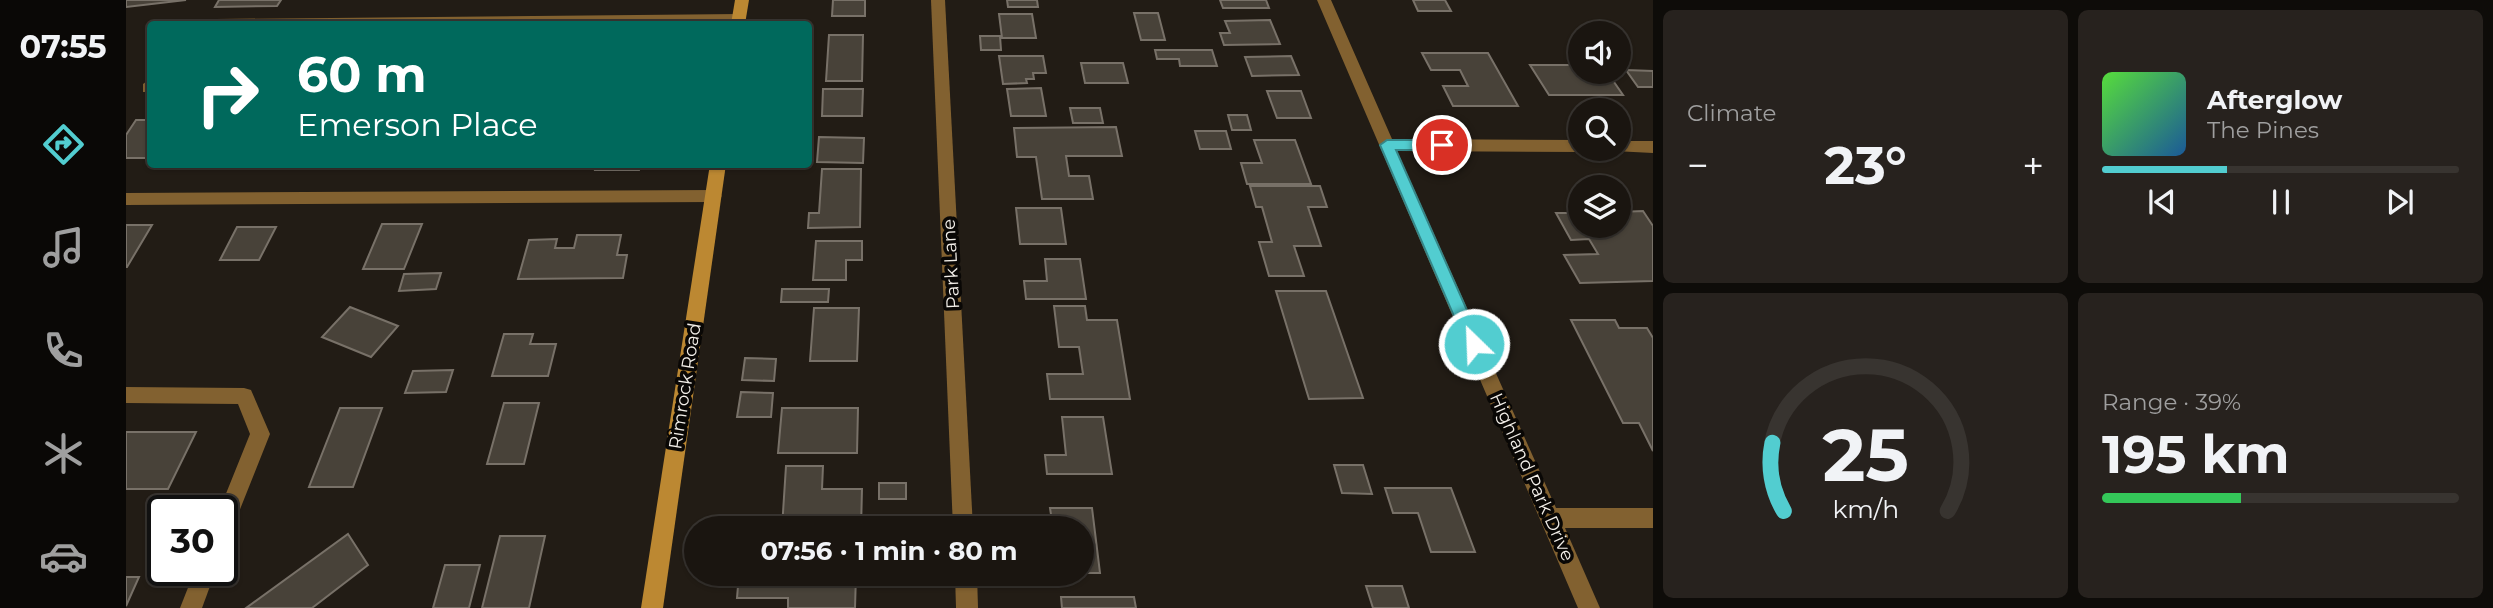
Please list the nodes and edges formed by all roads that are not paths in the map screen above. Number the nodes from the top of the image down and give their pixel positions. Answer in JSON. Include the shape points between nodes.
{"nodes":[{"id":1,"x":742,"y":0,"type":"edge"},
{"id":2,"x":938,"y":0,"type":"edge"},
{"id":3,"x":1324,"y":0,"type":"edge"},
{"id":4,"x":739,"y":21,"type":"edge"},
{"id":5,"x":1387,"y":145,"type":"junction"},
{"id":6,"x":1568,"y":146,"type":"edge"},
{"id":7,"x":1631,"y":147,"type":"edge"},
{"id":8,"x":1653,"y":147,"type":"edge"},
{"id":9,"x":718,"y":168,"type":"edge"},
{"id":10,"x":714,"y":196,"type":"junction"},
{"id":11,"x":126,"y":199,"type":"edge"},
{"id":12,"x":126,"y":395,"type":"edge"},
{"id":13,"x":236,"y":495,"type":"edge"},
{"id":14,"x":962,"y":516,"type":"edge"},
{"id":15,"x":1550,"y":518,"type":"junction"},
{"id":16,"x":1653,"y":518,"type":"edge"},
{"id":17,"x":200,"y":586,"type":"edge"},
{"id":18,"x":966,"y":586,"type":"edge"},
{"id":19,"x":191,"y":608,"type":"edge"},
{"id":20,"x":652,"y":608,"type":"edge"},
{"id":21,"x":967,"y":608,"type":"edge"},
{"id":22,"x":1589,"y":608,"type":"edge"}],
"edges":[{"from":1,"to":4,"type":"main road"},
{"from":2,"to":14,"type":"street","name":"Park Lane"},
{"from":3,"to":5,"type":"street","name":"Highland Park Drive"},
{"from":5,"to":6,"type":"street"},
{"from":5,"to":15,"type":"street","name":"Highland Park Drive"},
{"from":7,"to":8,"type":"street"},
{"from":9,"to":10,"type":"main road","name":"Rimrock Road"},
{"from":10,"to":11,"type":"street"},
{"from":10,"to":20,"type":"main road","name":"Rimrock Road"},
{"from":12,"to":13,"type":"street","via":[[244,396],[260,434]]},
{"from":15,"to":16,"type":"street"},
{"from":15,"to":22,"type":"street","name":"Highland Park Drive"},
{"from":17,"to":19,"type":"street"},
{"from":18,"to":21,"type":"street"}]}
